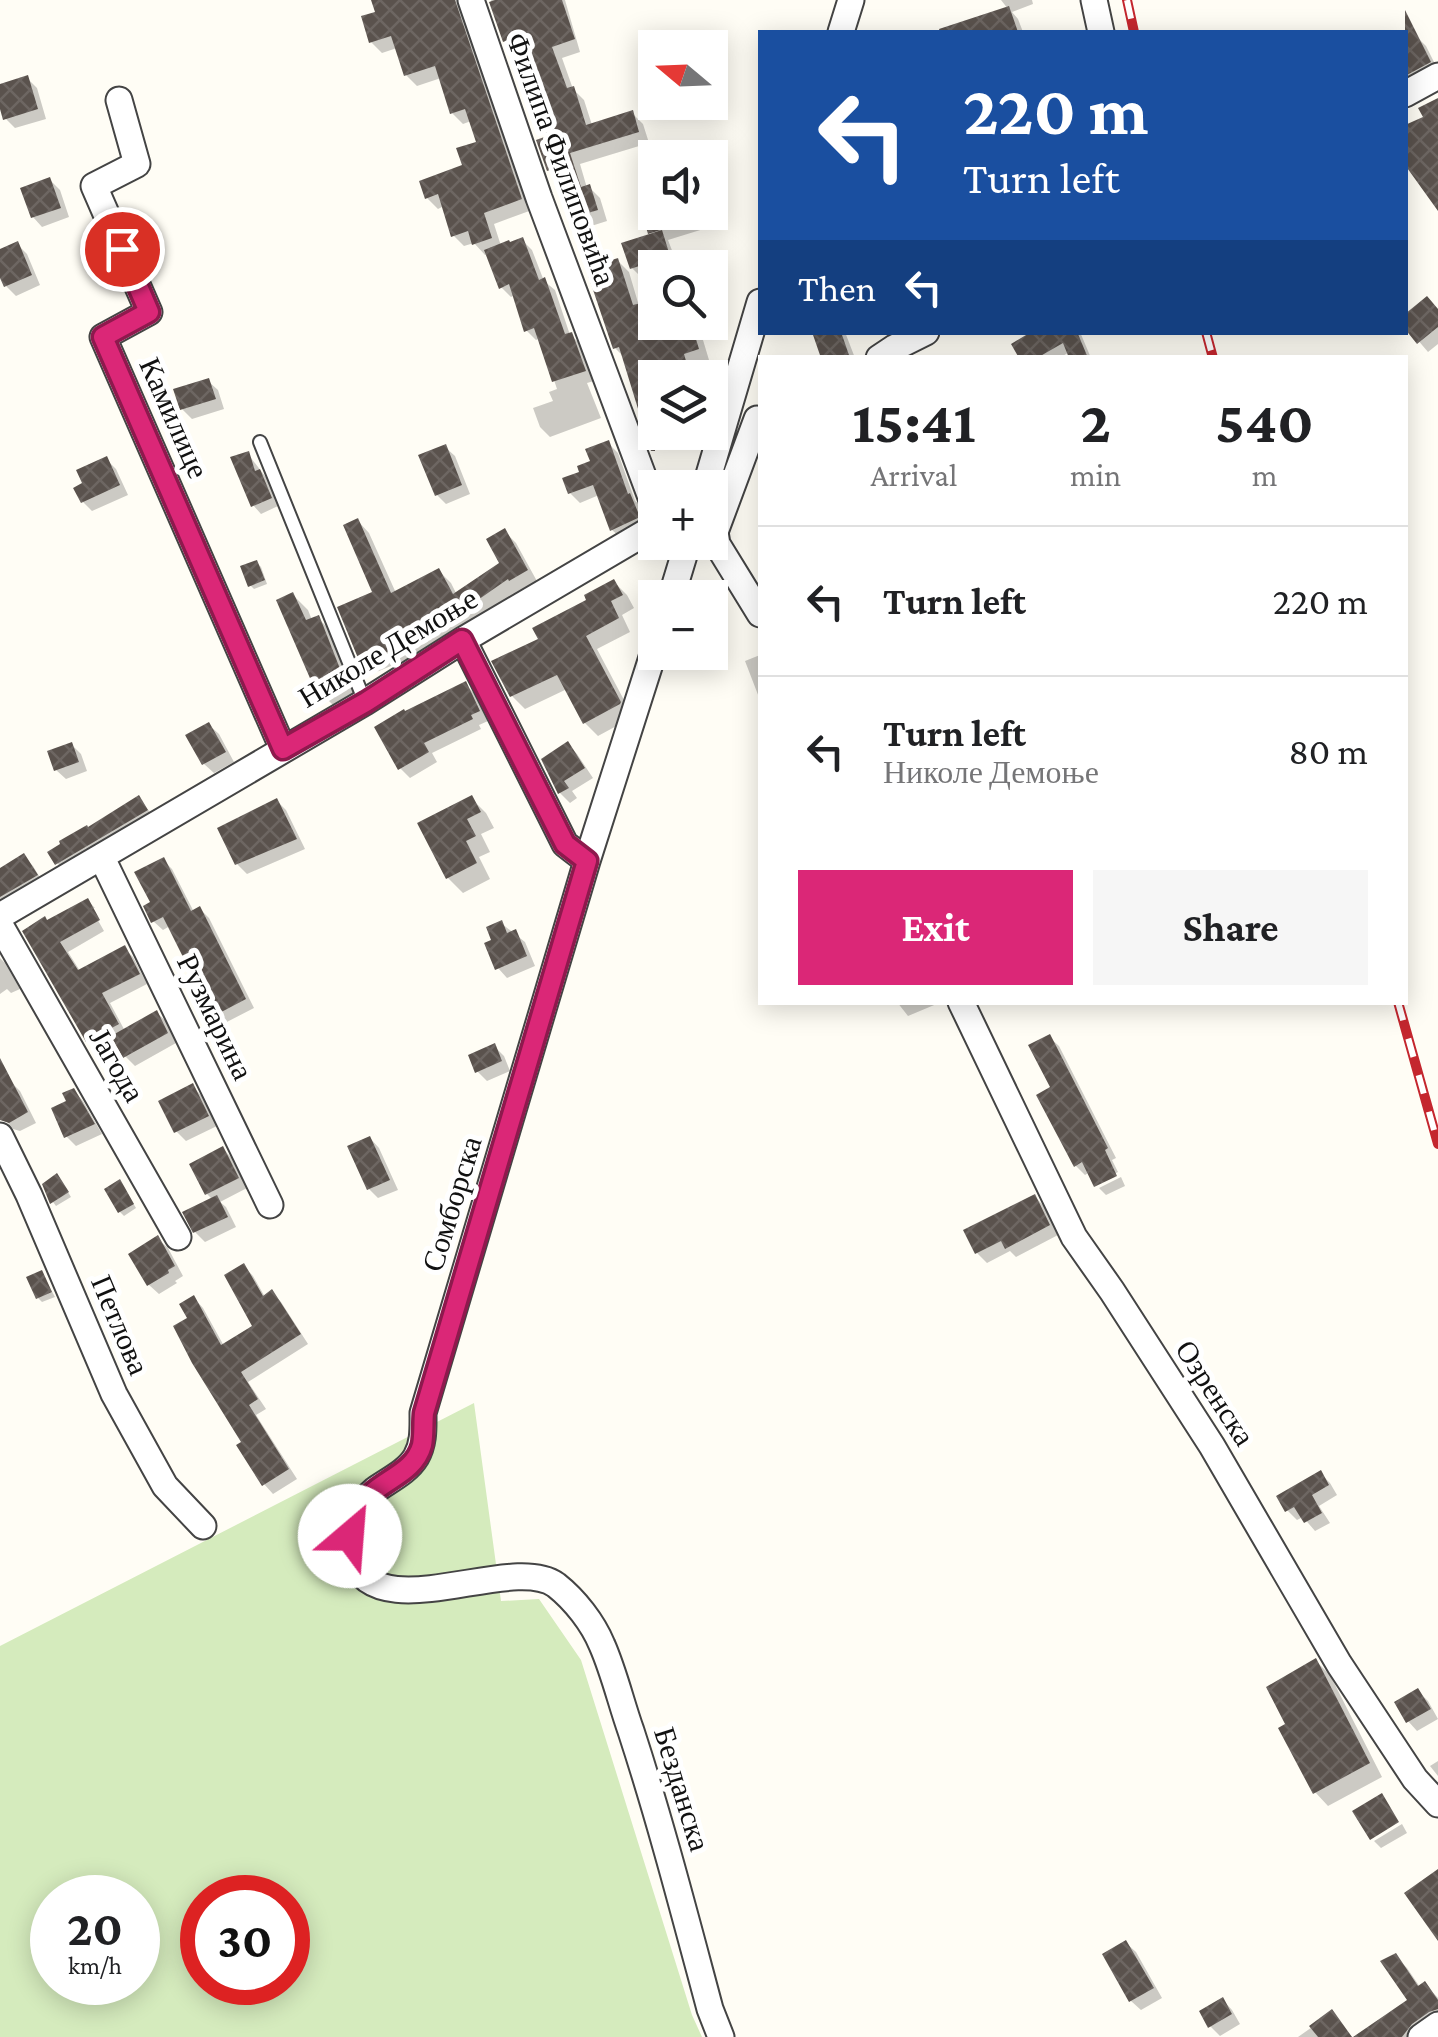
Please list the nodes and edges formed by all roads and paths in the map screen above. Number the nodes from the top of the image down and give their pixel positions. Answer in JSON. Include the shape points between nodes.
{"nodes":[{"id":1,"x":470,"y":0,"type":"edge"},
{"id":2,"x":851,"y":0,"type":"edge"},
{"id":3,"x":1094,"y":0,"type":"edge"},
{"id":4,"x":842,"y":30,"type":"edge"},
{"id":5,"x":1101,"y":30,"type":"edge"},
{"id":6,"x":1438,"y":76,"type":"edge"},
{"id":7,"x":1408,"y":92,"type":"edge"},
{"id":8,"x":119,"y":100,"type":"dead end"},
{"id":9,"x":758,"y":309,"type":"edge"},
{"id":10,"x":921,"y":335,"type":"edge"},
{"id":11,"x":891,"y":354,"type":"edge"},
{"id":12,"x":729,"y":408,"type":"junction"},
{"id":13,"x":758,"y":419,"type":"edge"},
{"id":14,"x":758,"y":422,"type":"edge"},
{"id":15,"x":260,"y":442,"type":"dead end"},
{"id":16,"x":641,"y":470,"type":"edge"},
{"id":17,"x":710,"y":470,"type":"edge"},
{"id":18,"x":638,"y":537,"type":"edge"},
{"id":19,"x":758,"y":611,"type":"edge"},
{"id":20,"x":462,"y":640,"type":"junction"},
{"id":21,"x":648,"y":670,"type":"edge"},
{"id":22,"x":366,"y":702,"type":"junction"},
{"id":23,"x":283,"y":749,"type":"junction"},
{"id":24,"x":102,"y":858,"type":"junction"},
{"id":25,"x":587,"y":861,"type":"junction"},
{"id":26,"x":0,"y":916,"type":"edge"},
{"id":27,"x":0,"y":925,"type":"edge"},
{"id":28,"x":963,"y":1005,"type":"edge"},
{"id":29,"x":0,"y":1136,"type":"edge"},
{"id":30,"x":270,"y":1204,"type":"dead end"},
{"id":31,"x":178,"y":1237,"type":"dead end"},
{"id":32,"x":203,"y":1526,"type":"dead end"},
{"id":33,"x":546,"y":1578,"type":"joint"},
{"id":34,"x":1438,"y":1804,"type":"edge"},
{"id":35,"x":1438,"y":2025,"type":"edge"},
{"id":36,"x":721,"y":2037,"type":"edge"},
{"id":37,"x":1421,"y":2037,"type":"edge"}],
"edges":[{"from":1,"to":16,"type":"street","name":"Филипа Филиповића"},
{"from":2,"to":4,"type":"street"},
{"from":3,"to":5,"type":"street"},
{"from":6,"to":7,"type":"street"},
{"from":8,"to":23,"type":"street","name":"Камилице","via":[[138,164],[94,186],[149,312],[103,337]]},
{"from":9,"to":12,"type":"street"},
{"from":10,"to":11,"type":"street"},
{"from":12,"to":13,"type":"street"},
{"from":12,"to":17,"type":"street"},
{"from":14,"to":19,"type":"street","via":[[715,532]]},
{"from":15,"to":22,"type":"lane"},
{"from":18,"to":20,"type":"street","name":"Николе Демоње"},
{"from":20,"to":22,"type":"street","name":"Николе Демоње"},
{"from":20,"to":25,"type":"street","via":[[565,844]]},
{"from":21,"to":25,"type":"street","name":"Сомборска"},
{"from":22,"to":23,"type":"street","name":"Николе Демоње"},
{"from":23,"to":24,"type":"street","name":"Николе Демоње"},
{"from":24,"to":26,"type":"street","name":"Николе Демоње"},
{"from":24,"to":30,"type":"street","name":"Рузмарина"},
{"from":25,"to":33,"type":"street","name":"Сомборска","via":[[424,1413],[422,1444],[414,1461],[364,1502],[350,1536],[353,1561],[380,1587]]},
{"from":27,"to":31,"type":"street","name":"Јагода"},
{"from":28,"to":34,"type":"street","name":"Озренска","via":[[1074,1237],[1212,1446],[1339,1664]]},
{"from":29,"to":32,"type":"street","name":"Петлова","via":[[114,1394],[165,1486]]},
{"from":33,"to":36,"type":"street","name":"Безданска","via":[[585,1615],[602,1643]]},
{"from":35,"to":37,"type":"street"}]}
